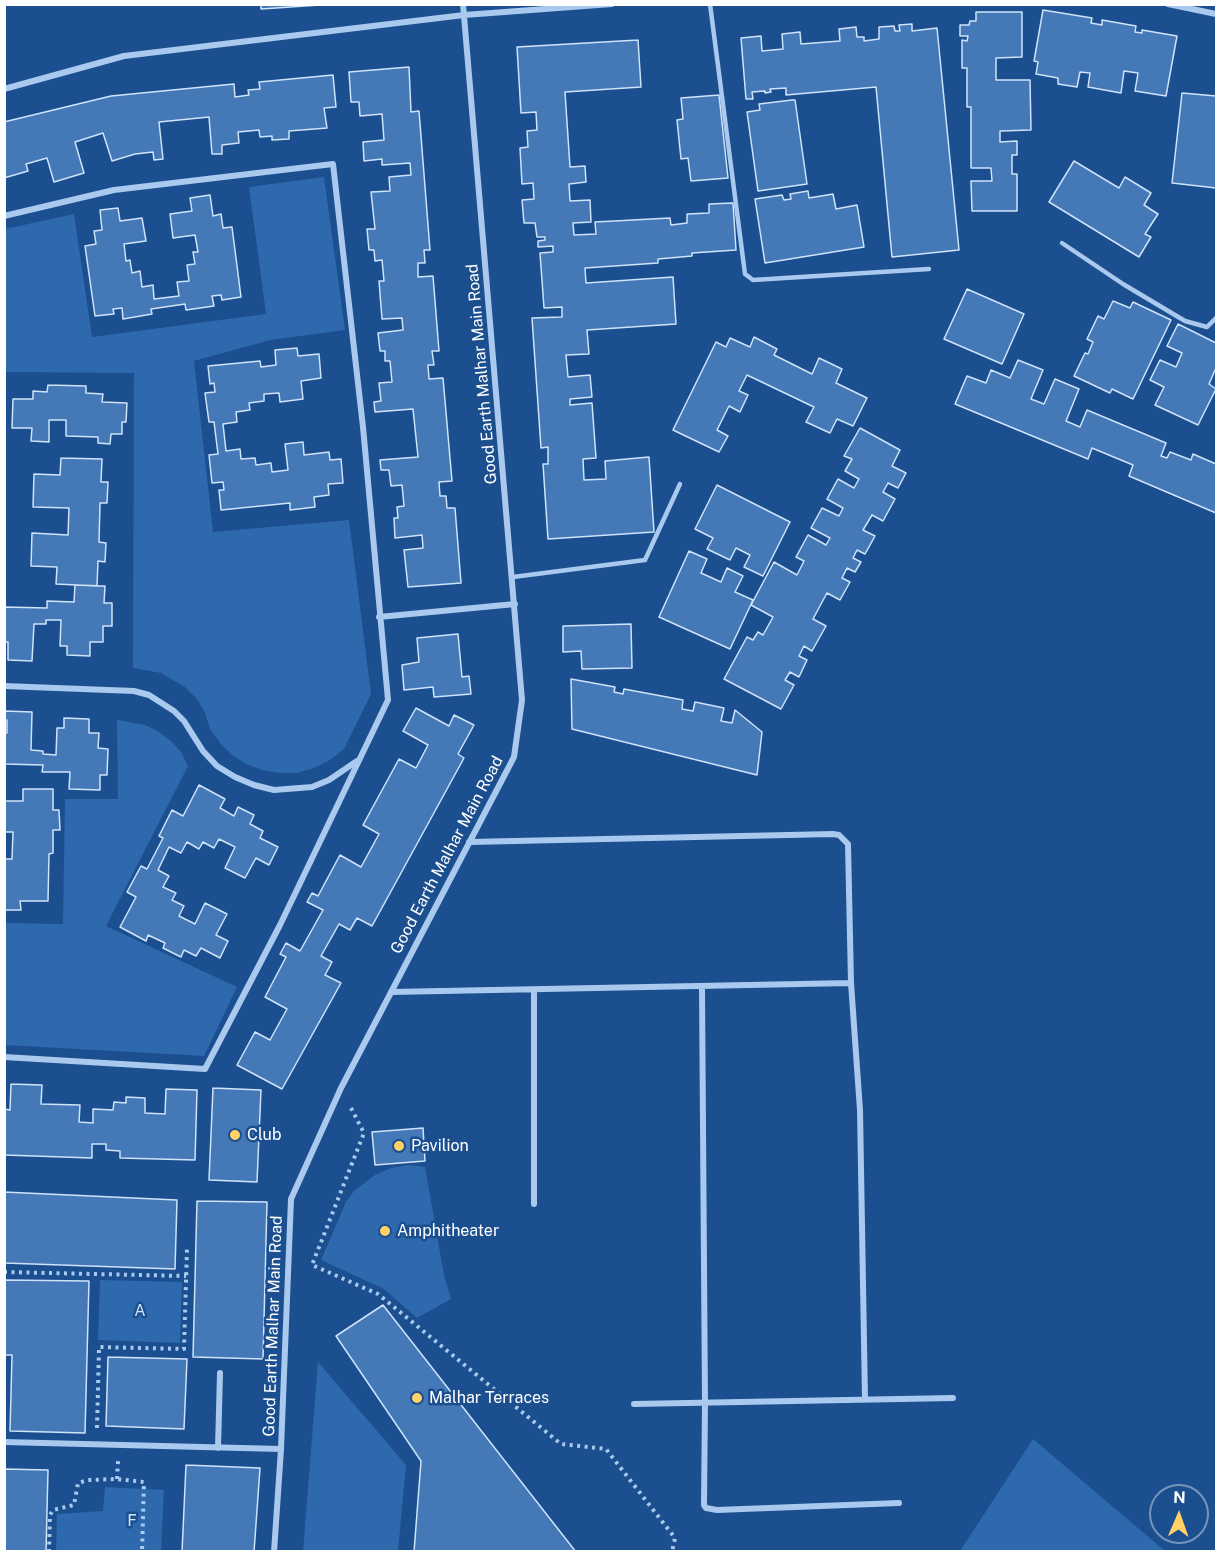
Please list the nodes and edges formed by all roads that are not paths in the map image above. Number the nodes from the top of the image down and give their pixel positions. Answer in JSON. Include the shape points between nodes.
{"nodes":[{"id":1,"x":463,"y":4,"type":"edge"},
{"id":2,"x":612,"y":4,"type":"edge"},
{"id":3,"x":710,"y":4,"type":"edge"},
{"id":4,"x":1168,"y":4,"type":"edge"},
{"id":5,"x":1216,"y":14,"type":"edge"},
{"id":6,"x":464,"y":15,"type":"junction"},
{"id":7,"x":4,"y":89,"type":"edge"},
{"id":8,"x":4,"y":216,"type":"edge"},
{"id":9,"x":1062,"y":243,"type":"dead end"},
{"id":10,"x":929,"y":269,"type":"dead end"},
{"id":11,"x":1216,"y":318,"type":"edge"},
{"id":12,"x":680,"y":484,"type":"dead end"},
{"id":13,"x":513,"y":577,"type":"junction"},
{"id":14,"x":515,"y":604,"type":"junction"},
{"id":15,"x":379,"y":616,"type":"junction"},
{"id":16,"x":4,"y":686,"type":"edge"},
{"id":17,"x":360,"y":758,"type":"junction"},
{"id":18,"x":469,"y":842,"type":"junction"},
{"id":19,"x":851,"y":983,"type":"junction"},
{"id":20,"x":702,"y":988,"type":"junction"},
{"id":21,"x":534,"y":990,"type":"junction"},
{"id":22,"x":391,"y":992,"type":"junction"},
{"id":23,"x":4,"y":1057,"type":"edge"},
{"id":24,"x":534,"y":1204,"type":"dead end"},
{"id":25,"x":220,"y":1373,"type":"dead end"},
{"id":26,"x":954,"y":1398,"type":"dead end"},
{"id":27,"x":865,"y":1399,"type":"junction"},
{"id":28,"x":705,"y":1403,"type":"junction"},
{"id":29,"x":634,"y":1404,"type":"dead end"},
{"id":30,"x":4,"y":1442,"type":"edge"},
{"id":31,"x":218,"y":1448,"type":"junction"},
{"id":32,"x":281,"y":1449,"type":"junction"},
{"id":33,"x":899,"y":1503,"type":"dead end"},
{"id":34,"x":274,"y":1551,"type":"edge"}],
"edges":[{"from":1,"to":6,"type":"street","name":"Good Earth Malhar Main Road"},
{"from":2,"to":6,"type":"street"},
{"from":3,"to":10,"type":"lane","via":[[745,274],[753,280]]},
{"from":4,"to":5,"type":"street"},
{"from":6,"to":7,"type":"street","via":[[124,56]]},
{"from":6,"to":13,"type":"street","name":"Good Earth Malhar Main Road"},
{"from":8,"to":15,"type":"street","via":[[114,190],[333,164],[363,427]]},
{"from":9,"to":11,"type":"lane","via":[[1185,321],[1207,327]]},
{"from":12,"to":13,"type":"lane","via":[[645,560]]},
{"from":13,"to":14,"type":"street","name":"Good Earth Malhar Main Road"},
{"from":14,"to":15,"type":"street"},
{"from":14,"to":18,"type":"street","name":"Good Earth Malhar Main Road","via":[[522,700],[514,757]]},
{"from":15,"to":17,"type":"street","via":[[388,700]]},
{"from":16,"to":17,"type":"street","via":[[134,691],[149,695],[184,721],[202,751],[217,766],[264,788],[312,787],[346,771]]},
{"from":17,"to":23,"type":"street","via":[[205,1069]]},
{"from":18,"to":19,"type":"street","via":[[839,835],[850,851]]},
{"from":18,"to":22,"type":"street","name":"Good Earth Malhar Main Road"},
{"from":19,"to":20,"type":"street"},
{"from":19,"to":27,"type":"street","via":[[860,1110]]},
{"from":20,"to":21,"type":"street"},
{"from":20,"to":28,"type":"street"},
{"from":21,"to":22,"type":"street"},
{"from":21,"to":24,"type":"street"},
{"from":22,"to":32,"type":"street","name":"Good Earth Malhar Main Road","via":[[341,1088],[291,1199]]},
{"from":25,"to":31,"type":"street"},
{"from":26,"to":27,"type":"street"},
{"from":27,"to":28,"type":"street"},
{"from":28,"to":29,"type":"street"},
{"from":28,"to":33,"type":"street","via":[[702,1498],[706,1508]]},
{"from":30,"to":31,"type":"street"},
{"from":31,"to":32,"type":"street"},
{"from":32,"to":34,"type":"street","name":"Good Earth Malhar Main Road"}]}
